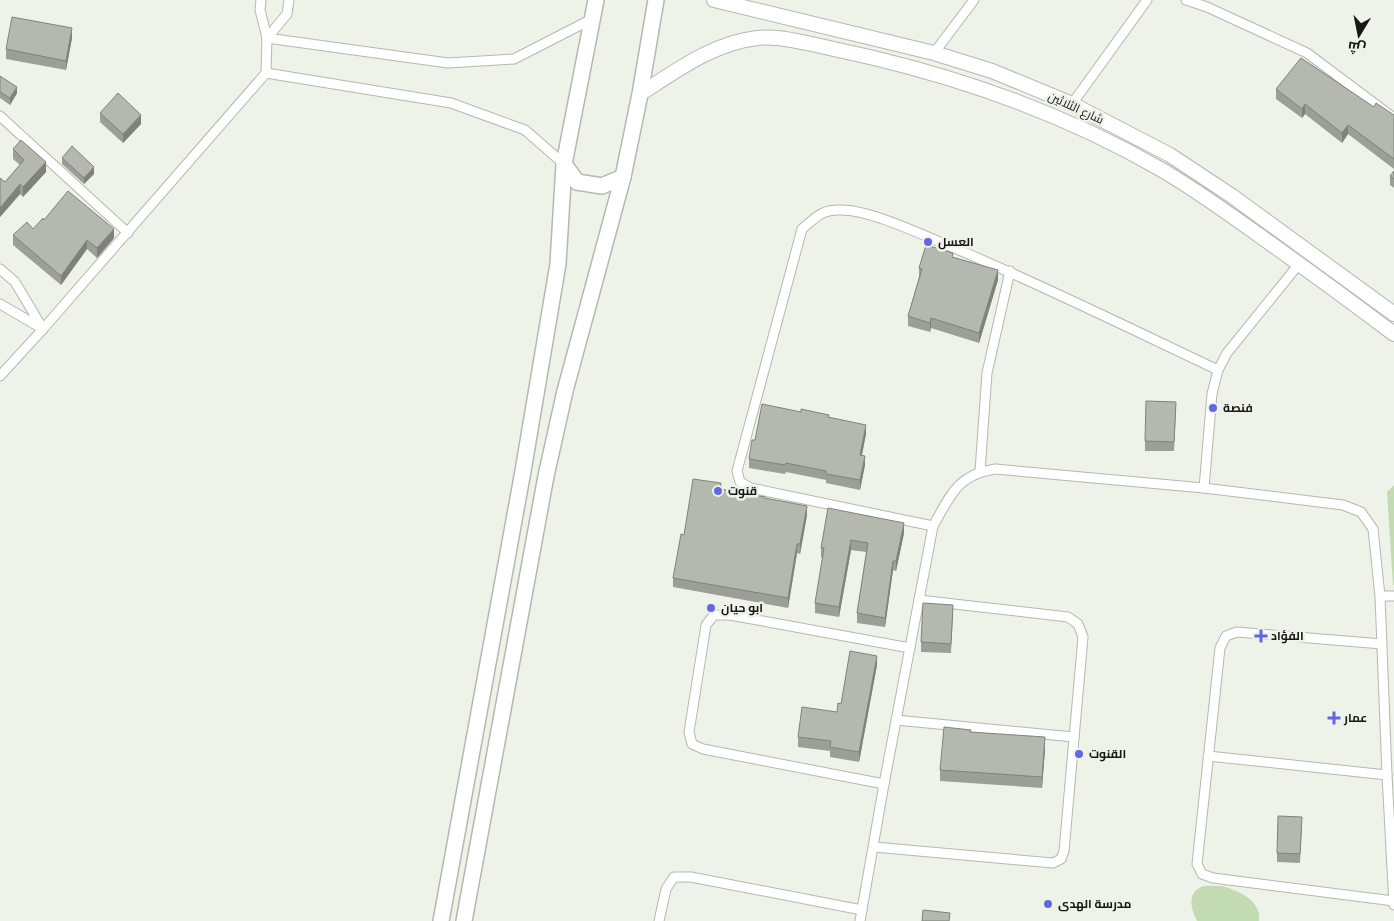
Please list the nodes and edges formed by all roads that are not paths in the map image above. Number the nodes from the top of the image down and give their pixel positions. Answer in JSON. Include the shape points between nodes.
{"nodes":[{"id":1,"x":261,"y":0,"type":"edge"},
{"id":2,"x":289,"y":0,"type":"edge"},
{"id":3,"x":596,"y":0,"type":"edge"},
{"id":4,"x":656,"y":0,"type":"edge"},
{"id":5,"x":714,"y":0,"type":"edge"},
{"id":6,"x":974,"y":0,"type":"edge"},
{"id":7,"x":1147,"y":0,"type":"edge"},
{"id":8,"x":1186,"y":0,"type":"edge"},
{"id":9,"x":592,"y":19,"type":"junction"},
{"id":10,"x":267,"y":38,"type":"junction"},
{"id":11,"x":934,"y":53,"type":"junction"},
{"id":12,"x":992,"y":71,"type":"junction"},
{"id":13,"x":266,"y":73,"type":"junction"},
{"id":14,"x":986,"y":91,"type":"junction"},
{"id":15,"x":640,"y":94,"type":"junction"},
{"id":16,"x":1072,"y":104,"type":"junction"},
{"id":17,"x":0,"y":116,"type":"edge"},
{"id":18,"x":1394,"y":118,"type":"edge"},
{"id":19,"x":564,"y":164,"type":"junction"},
{"id":20,"x":622,"y":177,"type":"junction"},
{"id":21,"x":1232,"y":196,"type":"junction"},
{"id":22,"x":1224,"y":210,"type":"junction"},
{"id":23,"x":128,"y":233,"type":"junction"},
{"id":24,"x":1299,"y":264,"type":"junction"},
{"id":25,"x":0,"y":269,"type":"edge"},
{"id":26,"x":1010,"y":271,"type":"junction"},
{"id":27,"x":0,"y":304,"type":"edge"},
{"id":28,"x":1394,"y":314,"type":"edge"},
{"id":29,"x":44,"y":329,"type":"junction"},
{"id":30,"x":1394,"y":334,"type":"edge"},
{"id":31,"x":1218,"y":370,"type":"junction"},
{"id":32,"x":0,"y":376,"type":"edge"},
{"id":33,"x":980,"y":471,"type":"junction"},
{"id":34,"x":1204,"y":488,"type":"junction"},
{"id":35,"x":933,"y":526,"type":"junction"},
{"id":36,"x":1380,"y":596,"type":"junction"},
{"id":37,"x":1394,"y":596,"type":"edge"},
{"id":38,"x":919,"y":600,"type":"junction"},
{"id":39,"x":1382,"y":644,"type":"junction"},
{"id":40,"x":910,"y":648,"type":"junction"},
{"id":41,"x":896,"y":720,"type":"junction"},
{"id":42,"x":1074,"y":737,"type":"junction"},
{"id":43,"x":1208,"y":756,"type":"junction"},
{"id":44,"x":1387,"y":775,"type":"junction"},
{"id":45,"x":884,"y":784,"type":"junction"},
{"id":46,"x":874,"y":847,"type":"junction"},
{"id":47,"x":1394,"y":903,"type":"edge"},
{"id":48,"x":862,"y":910,"type":"junction"},
{"id":49,"x":441,"y":921,"type":"edge"},
{"id":50,"x":464,"y":921,"type":"edge"},
{"id":51,"x":659,"y":921,"type":"edge"},
{"id":52,"x":860,"y":921,"type":"edge"}],
"edges":[{"from":1,"to":10,"type":"street","via":[[260,10]]},
{"from":2,"to":10,"type":"street","via":[[287,14]]},
{"from":3,"to":9,"type":"main road"},
{"from":4,"to":15,"type":"main road"},
{"from":5,"to":11,"type":"main road","name":"شارع الثلاثين"},
{"from":6,"to":11,"type":"street"},
{"from":7,"to":16,"type":"street"},
{"from":8,"to":18,"type":"street","via":[[1307,53]]},
{"from":9,"to":10,"type":"street","via":[[514,59],[448,63]]},
{"from":9,"to":19,"type":"main road"},
{"from":10,"to":13,"type":"street"},
{"from":11,"to":12,"type":"main road","name":"شارع الثلاثين"},
{"from":12,"to":14,"type":"main road"},
{"from":12,"to":16,"type":"main road","name":"شارع الثلاثين"},
{"from":13,"to":19,"type":"street","via":[[451,103],[526,130]]},
{"from":13,"to":23,"type":"street"},
{"from":14,"to":15,"type":"main road","via":[[885,60],[778,37],[745,40],[719,48]]},
{"from":14,"to":22,"type":"main road","via":[[1112,143]]},
{"from":15,"to":20,"type":"main road"},
{"from":16,"to":21,"type":"main road","name":"شارع الثلاثين","via":[[1170,155]]},
{"from":17,"to":23,"type":"street"},
{"from":19,"to":20,"type":"main road","via":[[577,182],[602,186]]},
{"from":19,"to":49,"type":"main road","via":[[558,264]]},
{"from":20,"to":50,"type":"main road","via":[[548,466]]},
{"from":21,"to":22,"type":"main road"},
{"from":21,"to":28,"type":"main road","name":"شارع الثلاثين"},
{"from":22,"to":24,"type":"main road"},
{"from":23,"to":29,"type":"street"},
{"from":24,"to":30,"type":"main road"},
{"from":24,"to":31,"type":"street","via":[[1227,353]]},
{"from":25,"to":29,"type":"street","via":[[15,282]]},
{"from":26,"to":31,"type":"street"},
{"from":26,"to":33,"type":"street","via":[[987,373]]},
{"from":26,"to":35,"type":"street","via":[[868,214],[841,210],[822,212],[802,229],[737,471],[740,482],[751,488]]},
{"from":27,"to":29,"type":"street"},
{"from":29,"to":32,"type":"street"},
{"from":31,"to":34,"type":"street","via":[[1212,394]]},
{"from":33,"to":34,"type":"street","via":[[995,469]]},
{"from":33,"to":35,"type":"street","via":[[966,478],[952,492]]},
{"from":34,"to":36,"type":"street","via":[[1343,505],[1361,512],[1373,529]]},
{"from":35,"to":38,"type":"street"},
{"from":36,"to":37,"type":"street"},
{"from":36,"to":39,"type":"street"},
{"from":38,"to":40,"type":"street"},
{"from":38,"to":42,"type":"street","via":[[1068,617],[1078,624],[1082,638]]},
{"from":39,"to":43,"type":"street","via":[[1238,632],[1226,636],[1220,648]]},
{"from":39,"to":44,"type":"street"},
{"from":40,"to":41,"type":"street"},
{"from":40,"to":45,"type":"street","via":[[730,615],[714,615],[706,624],[689,732],[692,744],[703,749]]},
{"from":41,"to":42,"type":"street"},
{"from":41,"to":45,"type":"street"},
{"from":42,"to":46,"type":"street","via":[[1062,859],[1053,863]]},
{"from":43,"to":44,"type":"street"},
{"from":43,"to":47,"type":"street","via":[[1197,864],[1202,874]]},
{"from":44,"to":47,"type":"street"},
{"from":45,"to":46,"type":"street"},
{"from":46,"to":48,"type":"street"},
{"from":48,"to":51,"type":"street","via":[[692,877],[674,878],[666,889]]},
{"from":48,"to":52,"type":"street"}]}
